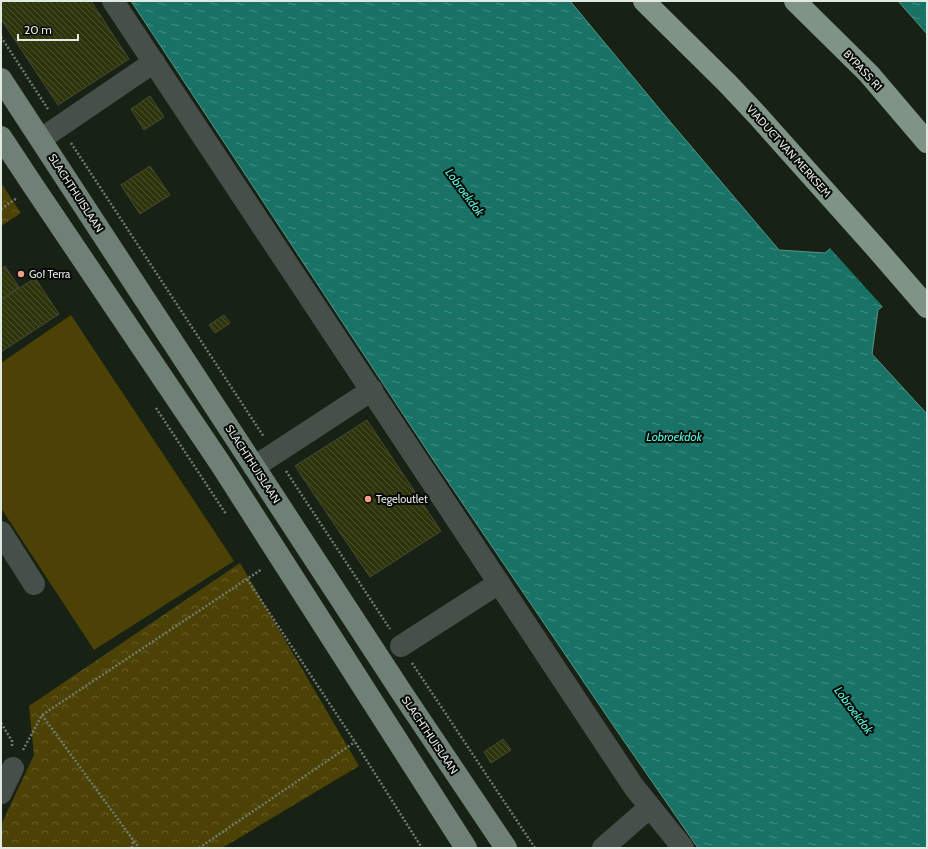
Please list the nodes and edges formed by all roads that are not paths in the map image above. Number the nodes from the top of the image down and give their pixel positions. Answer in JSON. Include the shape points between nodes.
{"nodes":[{"id":1,"x":114,"y":1,"type":"edge"},
{"id":2,"x":644,"y":1,"type":"edge"},
{"id":3,"x":795,"y":1,"type":"edge"},
{"id":4,"x":154,"y":62,"type":"junction"},
{"id":5,"x":1,"y":79,"type":"edge"},
{"id":6,"x":1,"y":136,"type":"edge"},
{"id":7,"x":40,"y":139,"type":"junction"},
{"id":8,"x":927,"y":142,"type":"edge"},
{"id":9,"x":927,"y":307,"type":"edge"},
{"id":10,"x":372,"y":390,"type":"junction"},
{"id":11,"x":254,"y":467,"type":"junction"},
{"id":12,"x":1,"y":532,"type":"edge"},
{"id":13,"x":499,"y":583,"type":"junction"},
{"id":14,"x":34,"y":584,"type":"dead end"},
{"id":15,"x":401,"y":646,"type":"dead end"},
{"id":16,"x":13,"y":768,"type":"road end"},
{"id":17,"x":1,"y":793,"type":"edge"},
{"id":18,"x":650,"y":807,"type":"junction"},
{"id":19,"x":466,"y":848,"type":"edge"},
{"id":20,"x":506,"y":848,"type":"edge"},
{"id":21,"x":603,"y":848,"type":"edge"},
{"id":22,"x":683,"y":848,"type":"edge"}],
"edges":[{"from":1,"to":4,"type":"street"},
{"from":2,"to":9,"type":"highway","name":"VIADUCT VAN MERKSEM","via":[[758,116]]},
{"from":3,"to":8,"type":"highway","name":"BYPASS R1","via":[[869,74]]},
{"from":4,"to":7,"type":"street"},
{"from":4,"to":10,"type":"street"},
{"from":5,"to":7,"type":"main road","name":"SLACHTHUISLAAN"},
{"from":6,"to":19,"type":"main road","via":[[220,463]]},
{"from":7,"to":11,"type":"main road","name":"SLACHTHUISLAAN"},
{"from":10,"to":11,"type":"street"},
{"from":10,"to":13,"type":"street"},
{"from":11,"to":20,"type":"main road","name":"SLACHTHUISLAAN"},
{"from":12,"to":14,"type":"street"},
{"from":13,"to":15,"type":"street"},
{"from":13,"to":18,"type":"street","via":[[634,787]]},
{"from":16,"to":17,"type":"street"},
{"from":18,"to":21,"type":"street"},
{"from":18,"to":22,"type":"street"}]}
